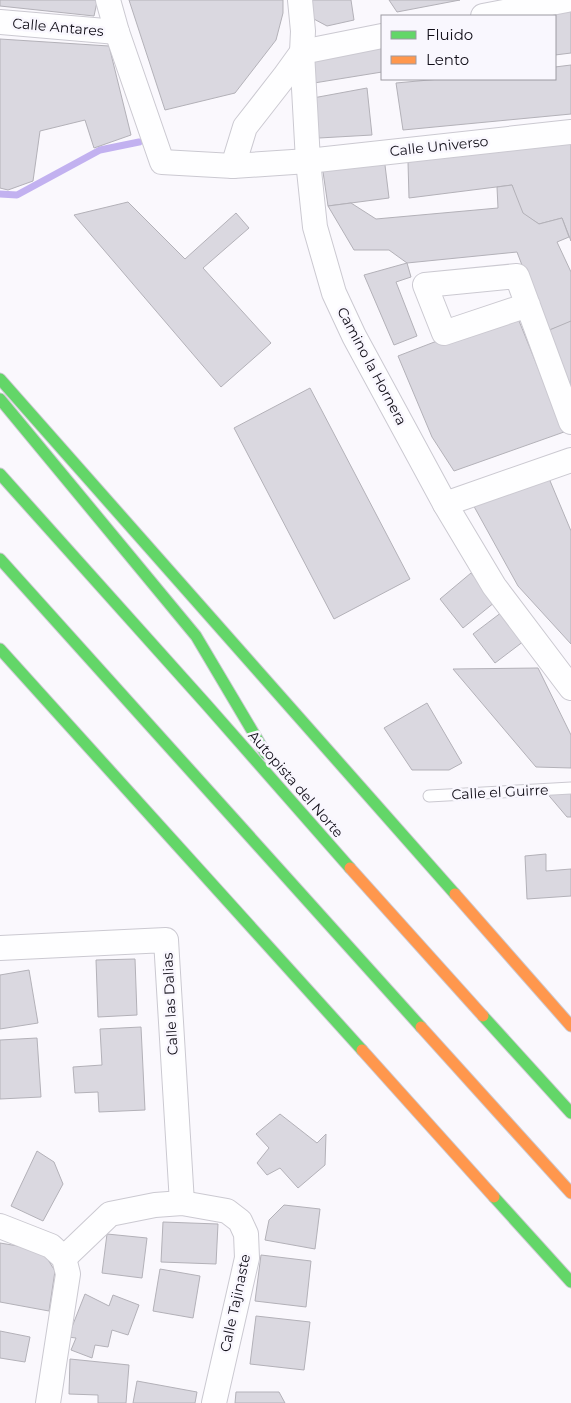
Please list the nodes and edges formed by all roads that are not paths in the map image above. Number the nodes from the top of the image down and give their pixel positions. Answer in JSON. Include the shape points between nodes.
{"nodes":[{"id":1,"x":108,"y":0,"type":"edge"},
{"id":2,"x":300,"y":0,"type":"edge"},
{"id":3,"x":567,"y":0,"type":"edge"},
{"id":4,"x":488,"y":15,"type":"edge"},
{"id":5,"x":0,"y":22,"type":"edge"},
{"id":6,"x":117,"y":32,"type":"junction"},
{"id":7,"x":381,"y":36,"type":"edge"},
{"id":8,"x":302,"y":52,"type":"junction"},
{"id":9,"x":571,"y":132,"type":"edge"},
{"id":10,"x":308,"y":161,"type":"junction"},
{"id":11,"x":233,"y":166,"type":"junction"},
{"id":12,"x":528,"y":305,"type":"dead end"},
{"id":13,"x":0,"y":379,"type":"edge"},
{"id":14,"x":0,"y":399,"type":"edge"},
{"id":15,"x":571,"y":422,"type":"edge"},
{"id":16,"x":571,"y":460,"type":"edge"},
{"id":17,"x":0,"y":474,"type":"edge"},
{"id":18,"x":445,"y":504,"type":"junction"},
{"id":19,"x":0,"y":559,"type":"edge"},
{"id":20,"x":0,"y":573,"type":"edge"},
{"id":21,"x":0,"y":649,"type":"edge"},
{"id":22,"x":96,"y":665,"type":"junction"},
{"id":23,"x":571,"y":687,"type":"edge"},
{"id":24,"x":571,"y":788,"type":"edge"},
{"id":25,"x":429,"y":796,"type":"dead end"},
{"id":26,"x":303,"y":816,"type":"junction"},
{"id":27,"x":0,"y":948,"type":"edge"},
{"id":28,"x":571,"y":1026,"type":"edge"},
{"id":29,"x":571,"y":1113,"type":"edge"},
{"id":30,"x":571,"y":1193,"type":"edge"},
{"id":31,"x":182,"y":1203,"type":"junction"},
{"id":32,"x":0,"y":1226,"type":"edge"},
{"id":33,"x":64,"y":1258,"type":"junction"},
{"id":34,"x":571,"y":1282,"type":"edge"},
{"id":35,"x":48,"y":1403,"type":"edge"},
{"id":36,"x":214,"y":1403,"type":"edge"}],
"edges":[{"from":1,"to":6,"type":"street"},
{"from":2,"to":8,"type":"street","name":"Camino la Hornera"},
{"from":3,"to":4,"type":"street"},
{"from":5,"to":6,"type":"street","name":"Calle Antares"},
{"from":6,"to":11,"type":"street","name":"Calle Universo","via":[[162,162]]},
{"from":7,"to":8,"type":"street"},
{"from":8,"to":10,"type":"street","name":"Camino la Hornera"},
{"from":8,"to":11,"type":"street","via":[[245,127]]},
{"from":9,"to":10,"type":"street","name":"Calle Universo"},
{"from":10,"to":11,"type":"street","name":"Calle Universo"},
{"from":10,"to":18,"type":"street","name":"Camino la Hornera","via":[[315,227],[334,293]]},
{"from":12,"to":15,"type":"street"},
{"from":13,"to":28,"type":"main road"},
{"from":14,"to":26,"type":"main road","via":[[196,636]]},
{"from":16,"to":18,"type":"street"},
{"from":17,"to":26,"type":"main road","name":"Autopista del Norte"},
{"from":18,"to":23,"type":"street","name":"Camino la Hornera","via":[[494,586]]},
{"from":19,"to":22,"type":"main road"},
{"from":20,"to":22,"type":"main road"},
{"from":21,"to":34,"type":"main road"},
{"from":22,"to":30,"type":"main road"},
{"from":24,"to":25,"type":"lane","name":"Calle el Guirre"},
{"from":26,"to":29,"type":"main road","name":"Autopista del Norte"},
{"from":27,"to":31,"type":"street","name":"Calle las Dalias","via":[[166,940]]},
{"from":31,"to":33,"type":"street","name":"Calle Tajinaste","via":[[110,1214]]},
{"from":31,"to":36,"type":"street","name":"Calle Tajinaste","via":[[227,1211],[240,1222],[246,1234],[247,1258]]},
{"from":32,"to":33,"type":"street","via":[[51,1246]]},
{"from":33,"to":35,"type":"street","via":[[68,1274]]}]}
